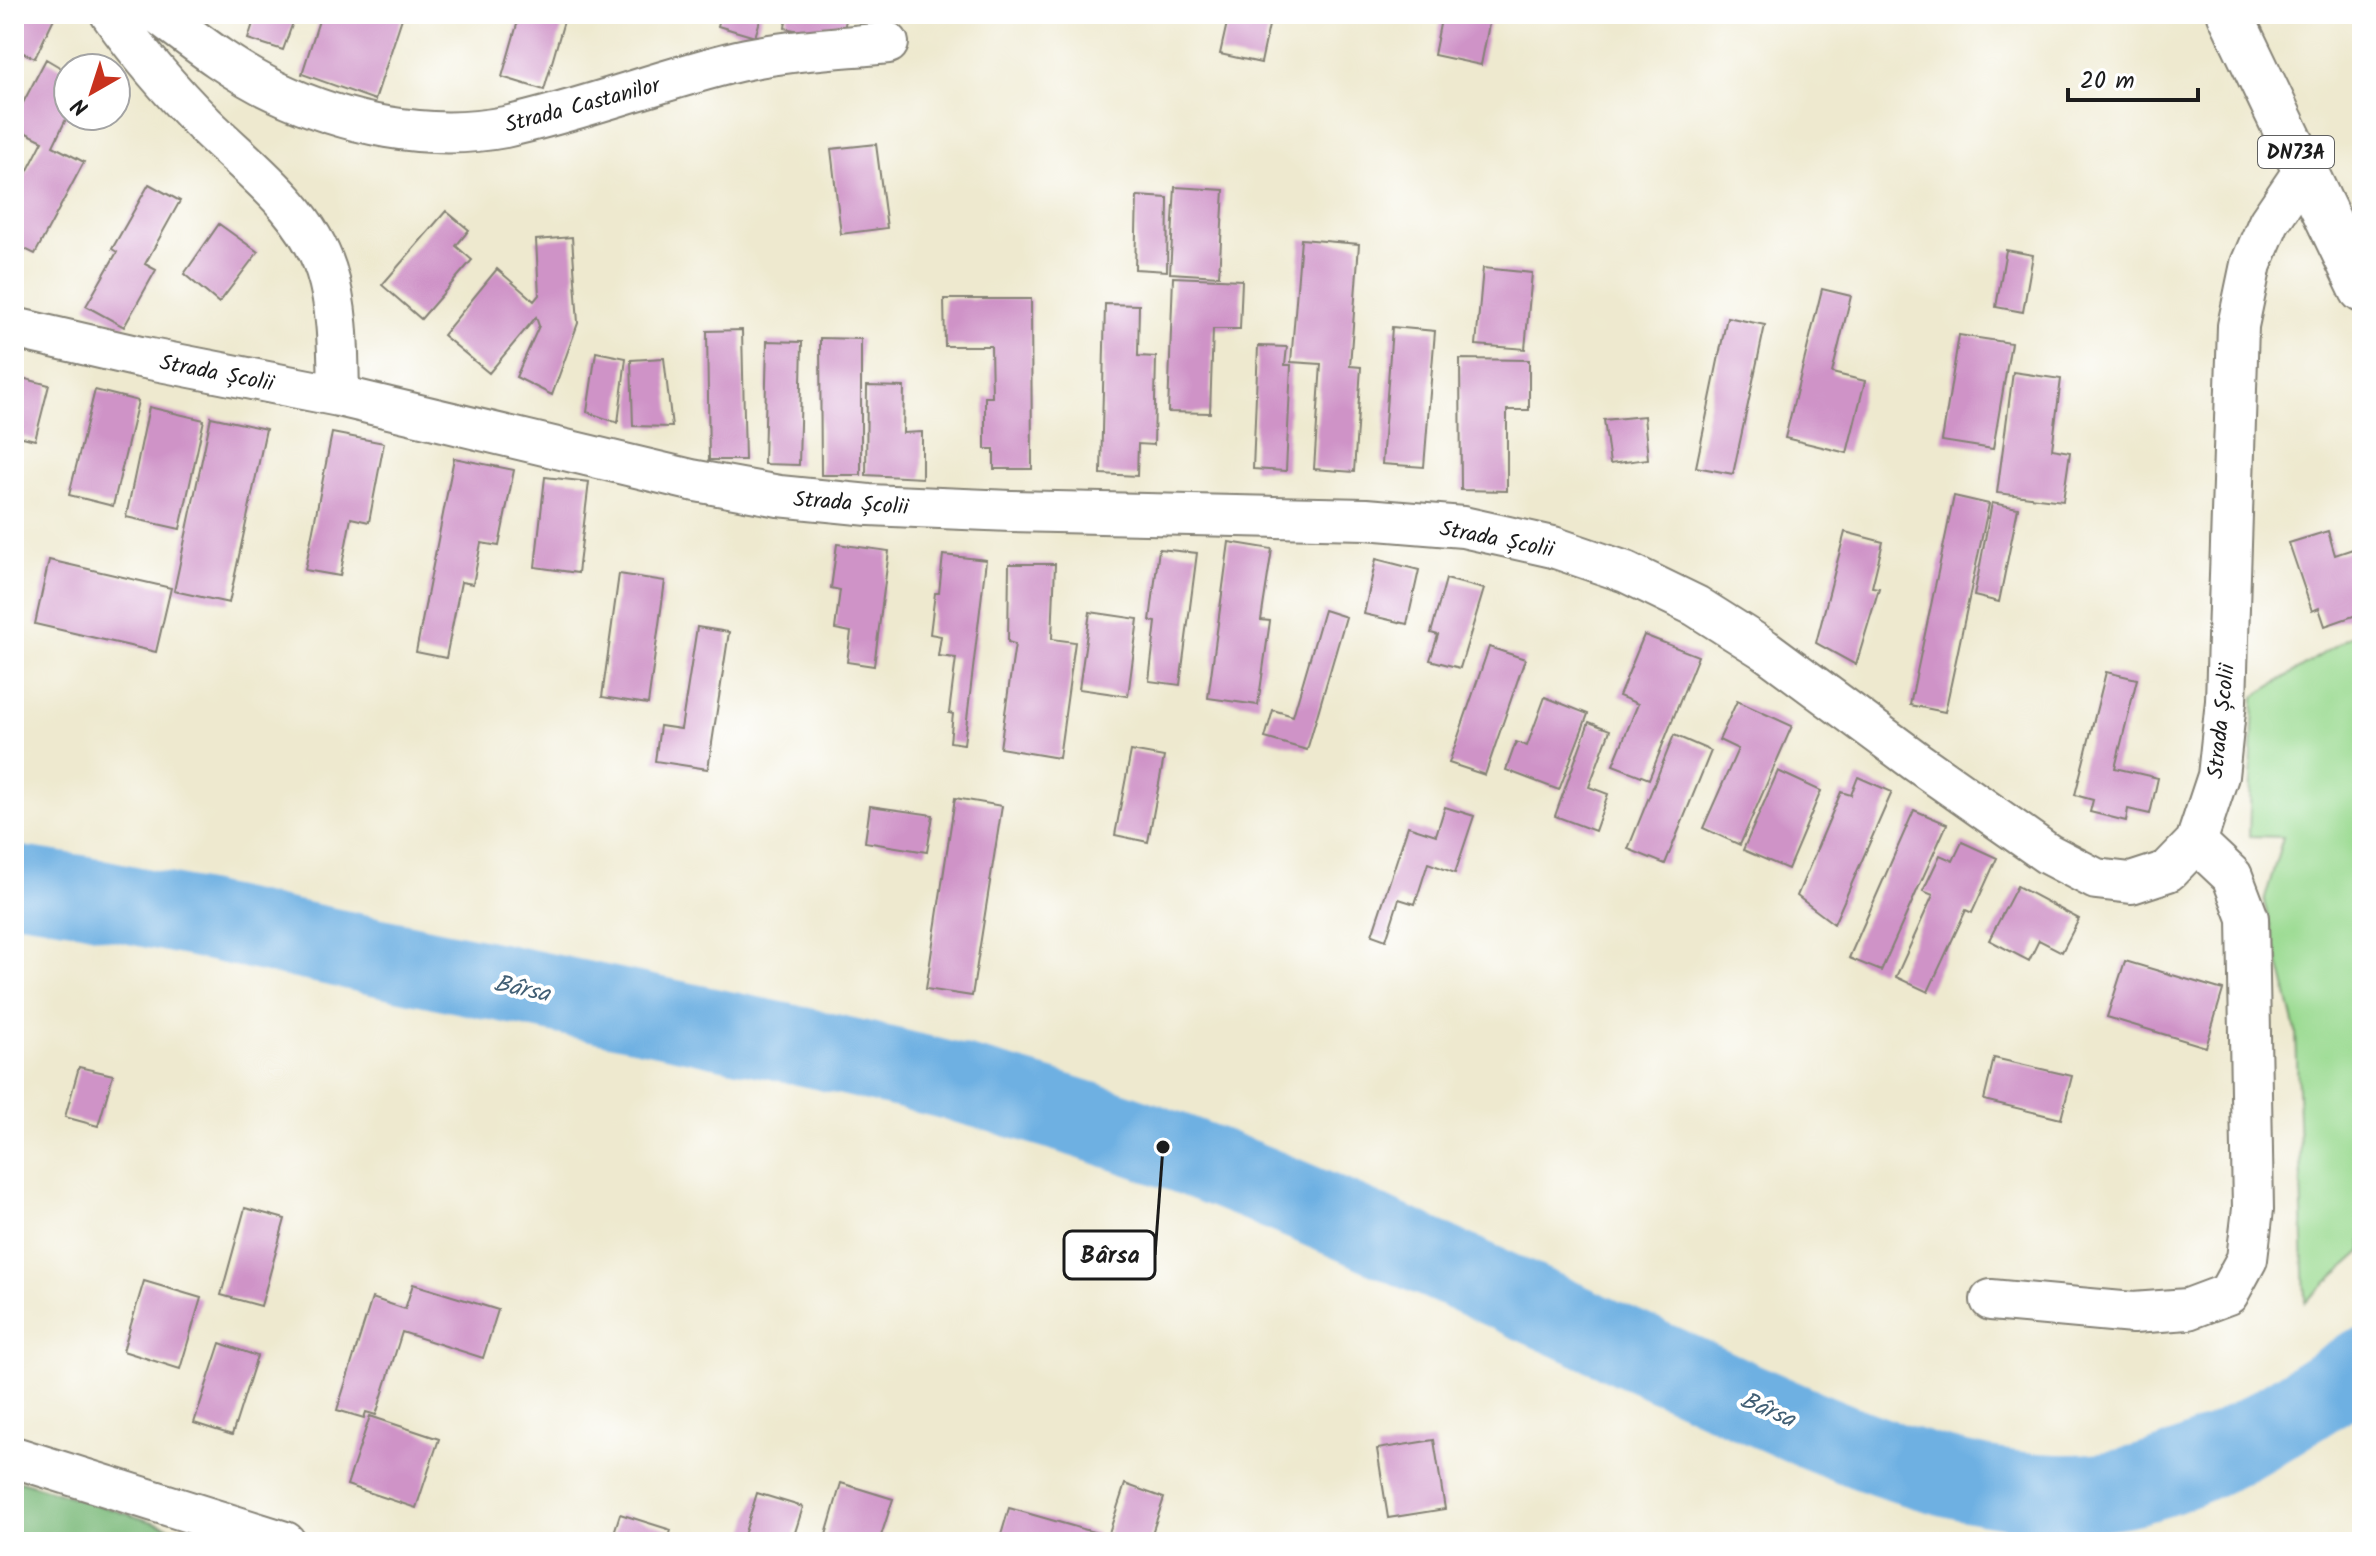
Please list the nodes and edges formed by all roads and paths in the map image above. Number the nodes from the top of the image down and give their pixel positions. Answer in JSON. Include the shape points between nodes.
{"nodes":[{"id":1,"x":111,"y":14,"type":"edge"},
{"id":2,"x":159,"y":14,"type":"edge"},
{"id":3,"x":2230,"y":14,"type":"edge"},
{"id":4,"x":888,"y":43,"type":"dead end"},
{"id":5,"x":2305,"y":169,"type":"junction"},
{"id":6,"x":2362,"y":290,"type":"edge"},
{"id":7,"x":14,"y":328,"type":"edge"},
{"id":8,"x":339,"y":396,"type":"junction"},
{"id":9,"x":2196,"y":842,"type":"junction"},
{"id":10,"x":1991,"y":1300,"type":"dead end"},
{"id":11,"x":14,"y":1457,"type":"edge"},
{"id":12,"x":285,"y":1542,"type":"edge"}],
"edges":[{"from":1,"to":8,"type":"street","via":[[163,80],[308,231],[325,267],[335,308]]},
{"from":2,"to":4,"type":"street","name":"Strada Castanilor","via":[[212,54],[275,90],[372,125],[441,132],[502,127],[740,61]]},
{"from":3,"to":5,"type":"main road","number":"DN73A"},
{"from":5,"to":6,"type":"main road","number":"DN73A"},
{"from":5,"to":9,"type":"street","name":"Strada Școlii","via":[[2269,222],[2251,264],[2238,326],[2226,701],[2218,776]]},
{"from":7,"to":8,"type":"street","name":"Strada Școlii"},
{"from":8,"to":9,"type":"street","name":"Strada Școlii","via":[[779,496],[1011,511],[1366,519],[1463,527],[1553,547],[1626,572],[1696,606],[1764,649],[2048,854],[2096,879],[2131,883],[2168,871]]},
{"from":9,"to":10,"type":"street","via":[[2232,876],[2248,918],[2253,1209],[2247,1259],[2228,1294],[2188,1309],[2133,1313]]},
{"from":11,"to":12,"type":"street"}]}
